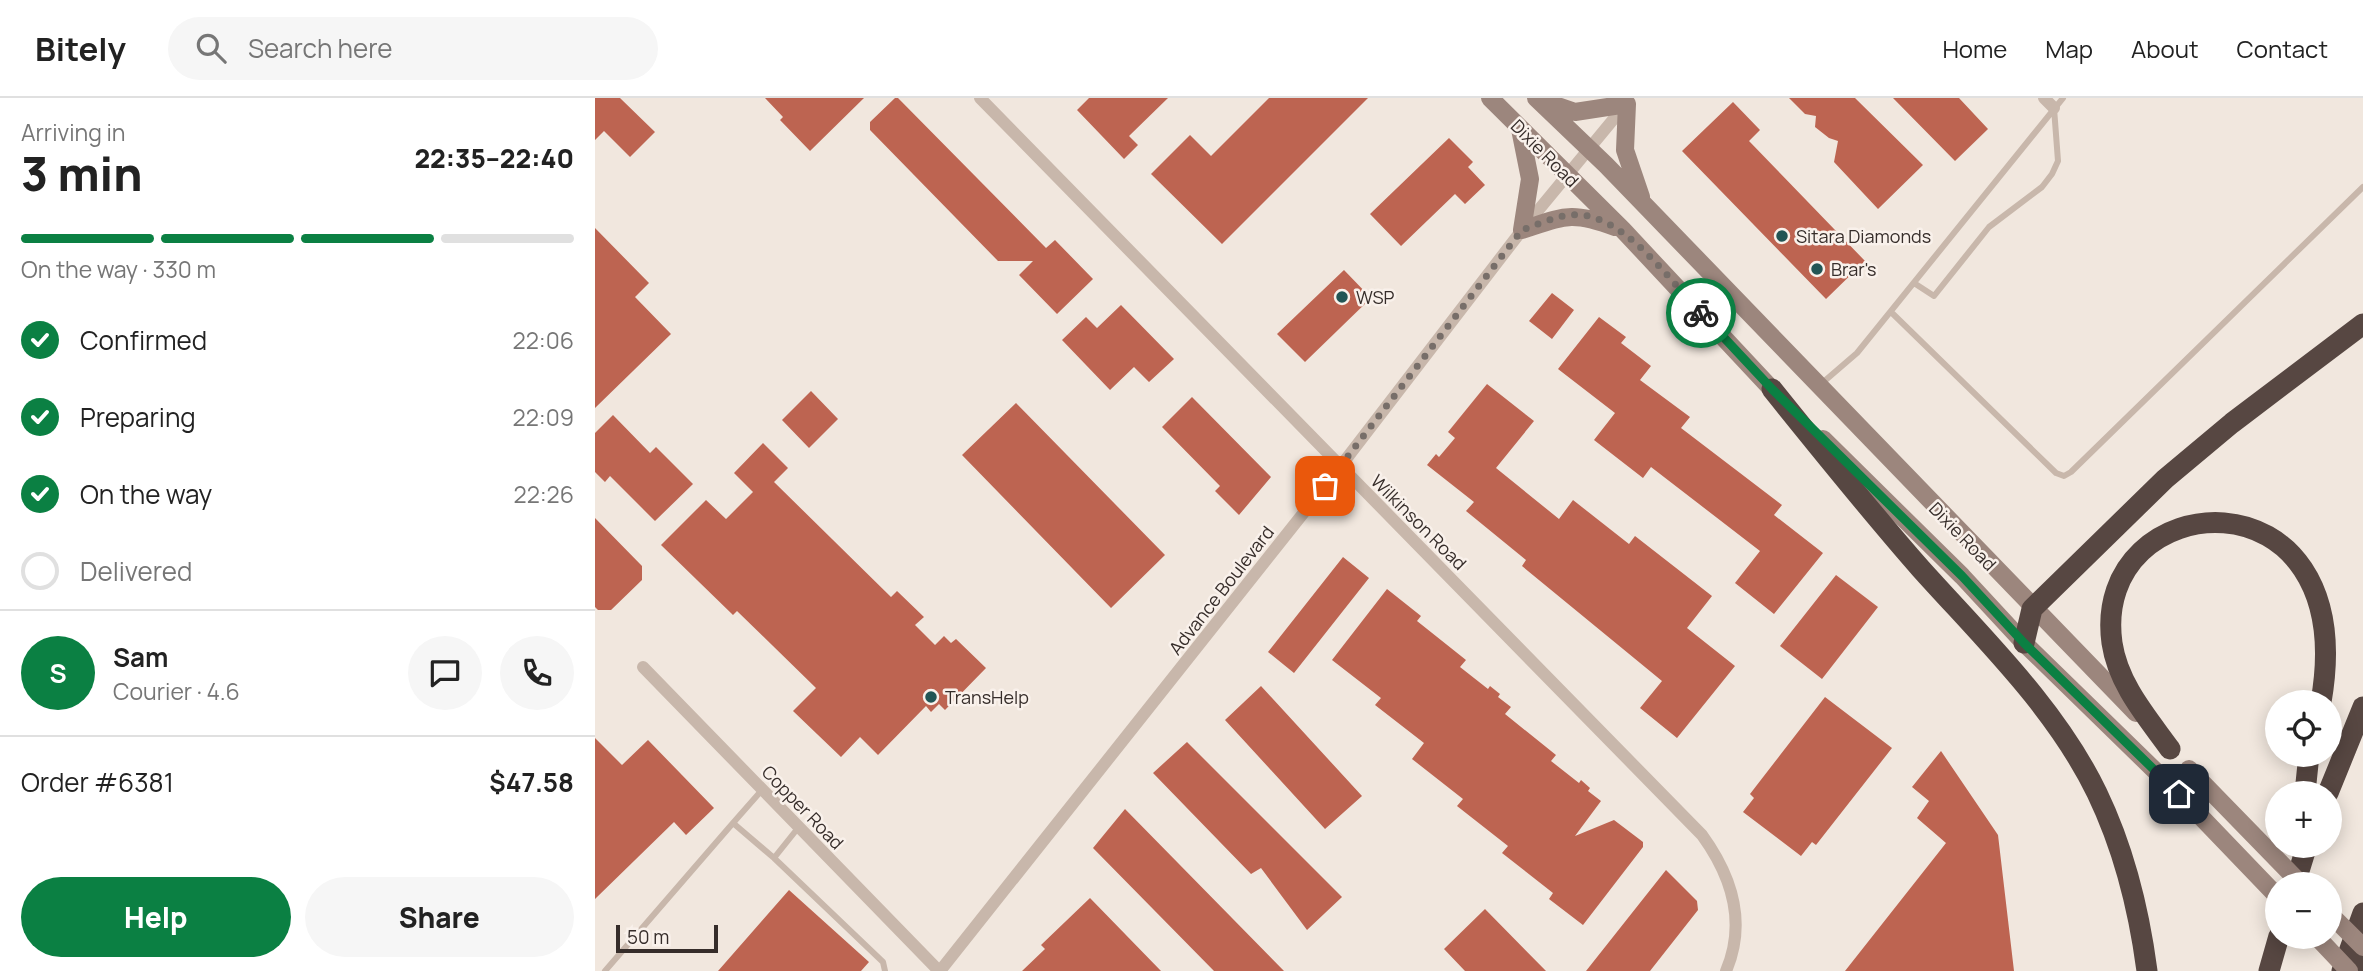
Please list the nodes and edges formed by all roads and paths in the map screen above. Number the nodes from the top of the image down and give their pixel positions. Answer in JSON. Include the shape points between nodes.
{"nodes":[{"id":1,"x":980,"y":98,"type":"edge"},
{"id":2,"x":1490,"y":98,"type":"edge"},
{"id":3,"x":2044,"y":98,"type":"edge"},
{"id":4,"x":1536,"y":99,"type":"edge"},
{"id":5,"x":1629,"y":101,"type":"edge"},
{"id":6,"x":2059,"y":103,"type":"edge"},
{"id":7,"x":1520,"y":129,"type":"junction"},
{"id":8,"x":1590,"y":150,"type":"junction"},
{"id":9,"x":1568,"y":176,"type":"junction"},
{"id":10,"x":2363,"y":187,"type":"edge"},
{"id":11,"x":1644,"y":205,"type":"junction"},
{"id":12,"x":1522,"y":230,"type":"junction"},
{"id":13,"x":1623,"y":230,"type":"junction"},
{"id":14,"x":1914,"y":282,"type":"junction"},
{"id":15,"x":1891,"y":312,"type":"junction"},
{"id":16,"x":2363,"y":324,"type":"edge"},
{"id":17,"x":1820,"y":385,"type":"junction"},
{"id":18,"x":1772,"y":389,"type":"junction"},
{"id":19,"x":1340,"y":467,"type":"junction"},
{"id":20,"x":2032,"y":609,"type":"junction"},
{"id":21,"x":2024,"y":643,"type":"junction"},
{"id":22,"x":643,"y":667,"type":"dead end"},
{"id":23,"x":2323,"y":690,"type":"edge"},
{"id":24,"x":2363,"y":707,"type":"edge"},
{"id":25,"x":2170,"y":749,"type":"junction"},
{"id":26,"x":2333,"y":781,"type":"edge"},
{"id":27,"x":762,"y":790,"type":"junction"},
{"id":28,"x":733,"y":823,"type":"junction"},
{"id":29,"x":798,"y":828,"type":"junction"},
{"id":30,"x":773,"y":858,"type":"junction"},
{"id":31,"x":2289,"y":872,"type":"edge"},
{"id":32,"x":2265,"y":884,"type":"edge"},
{"id":33,"x":2363,"y":913,"type":"edge"},
{"id":34,"x":2342,"y":925,"type":"edge"},
{"id":35,"x":2363,"y":947,"type":"edge"},
{"id":36,"x":2275,"y":949,"type":"edge"},
{"id":37,"x":2328,"y":949,"type":"edge"},
{"id":38,"x":2363,"y":963,"type":"edge"},
{"id":39,"x":605,"y":971,"type":"edge"},
{"id":40,"x":885,"y":971,"type":"edge"},
{"id":41,"x":940,"y":971,"type":"edge"},
{"id":42,"x":1726,"y":971,"type":"edge"},
{"id":43,"x":2147,"y":971,"type":"edge"},
{"id":44,"x":2269,"y":971,"type":"edge"},
{"id":45,"x":2343,"y":971,"type":"edge"},
{"id":46,"x":2349,"y":971,"type":"edge"},
{"id":47,"x":2361,"y":971,"type":"edge"}],
"edges":[{"from":1,"to":19,"type":"street","name":"Wilkinson Road"},
{"from":2,"to":7,"type":"main road","name":"Dixie Road"},
{"from":3,"to":6,"type":"street"},
{"from":4,"to":5,"type":"main road","via":[[1575,112]]},
{"from":4,"to":8,"type":"main road","name":"Dixie Road"},
{"from":5,"to":8,"type":"street","name":"Advance Boulevard"},
{"from":5,"to":11,"type":"main road","via":[[1625,150]]},
{"from":6,"to":14,"type":"lane"},
{"from":6,"to":14,"type":"lane","via":[[2058,161],[2042,187],[1989,227],[1934,296]]},
{"from":7,"to":9,"type":"main road","name":"Dixie Road"},
{"from":7,"to":12,"type":"main road","via":[[1530,179]]},
{"from":8,"to":9,"type":"street","name":"Advance Boulevard"},
{"from":8,"to":11,"type":"main road","name":"Dixie Road"},
{"from":9,"to":12,"type":"street","name":"Advance Boulevard"},
{"from":9,"to":13,"type":"main road","name":"Dixie Road"},
{"from":10,"to":15,"type":"lane","via":[[2064,476]]},
{"from":11,"to":17,"type":"main road","name":"Dixie Road"},
{"from":12,"to":13,"type":"main road","via":[[1569,215]]},
{"from":12,"to":19,"type":"street","name":"Advance Boulevard"},
{"from":13,"to":18,"type":"main road","name":"Dixie Road"},
{"from":14,"to":15,"type":"lane"},
{"from":15,"to":17,"type":"lane","via":[[1857,353]]},
{"from":16,"to":20,"type":"highway","via":[[2165,479]]},
{"from":17,"to":20,"type":"main road","name":"Dixie Road"},
{"from":18,"to":21,"type":"main road","name":"Dixie Road"},
{"from":18,"to":43,"type":"highway","via":[[1888,532],[2019,678],[2060,733],[2097,792],[2114,833],[2141,927]]},
{"from":19,"to":41,"type":"street","name":"Advance Boulevard"},
{"from":19,"to":42,"type":"street","name":"Wilkinson Road","via":[[1702,835],[1720,860],[1734,896],[1737,927]]},
{"from":20,"to":21,"type":"highway"},
{"from":20,"to":25,"type":"main road","name":"Dixie Road"},
{"from":21,"to":32,"type":"main road","name":"Dixie Road"},
{"from":22,"to":27,"type":"street","name":"Copper Road"},
{"from":23,"to":25,"type":"highway","via":[[2327,623],[2319,590],[2307,567],[2283,542],[2249,524],[2224,521],[2186,526],[2135,561],[2118,594],[2112,625],[2121,673]]},
{"from":24,"to":26,"type":"highway"},
{"from":25,"to":31,"type":"main road","name":"Dixie Road","bridge":true},
{"from":27,"to":28,"type":"lane"},
{"from":27,"to":29,"type":"street","name":"Copper Road"},
{"from":28,"to":30,"type":"lane"},
{"from":28,"to":39,"type":"lane"},
{"from":29,"to":30,"type":"lane"},
{"from":29,"to":41,"type":"street","name":"Copper Road"},
{"from":30,"to":40,"type":"lane","via":[[883,962]]},
{"from":33,"to":45,"type":"highway"},
{"from":34,"to":35,"type":"main road","bridge":true},
{"from":36,"to":44,"type":"highway"},
{"from":37,"to":46,"type":"main road","bridge":true},
{"from":38,"to":47,"type":"highway"}]}
